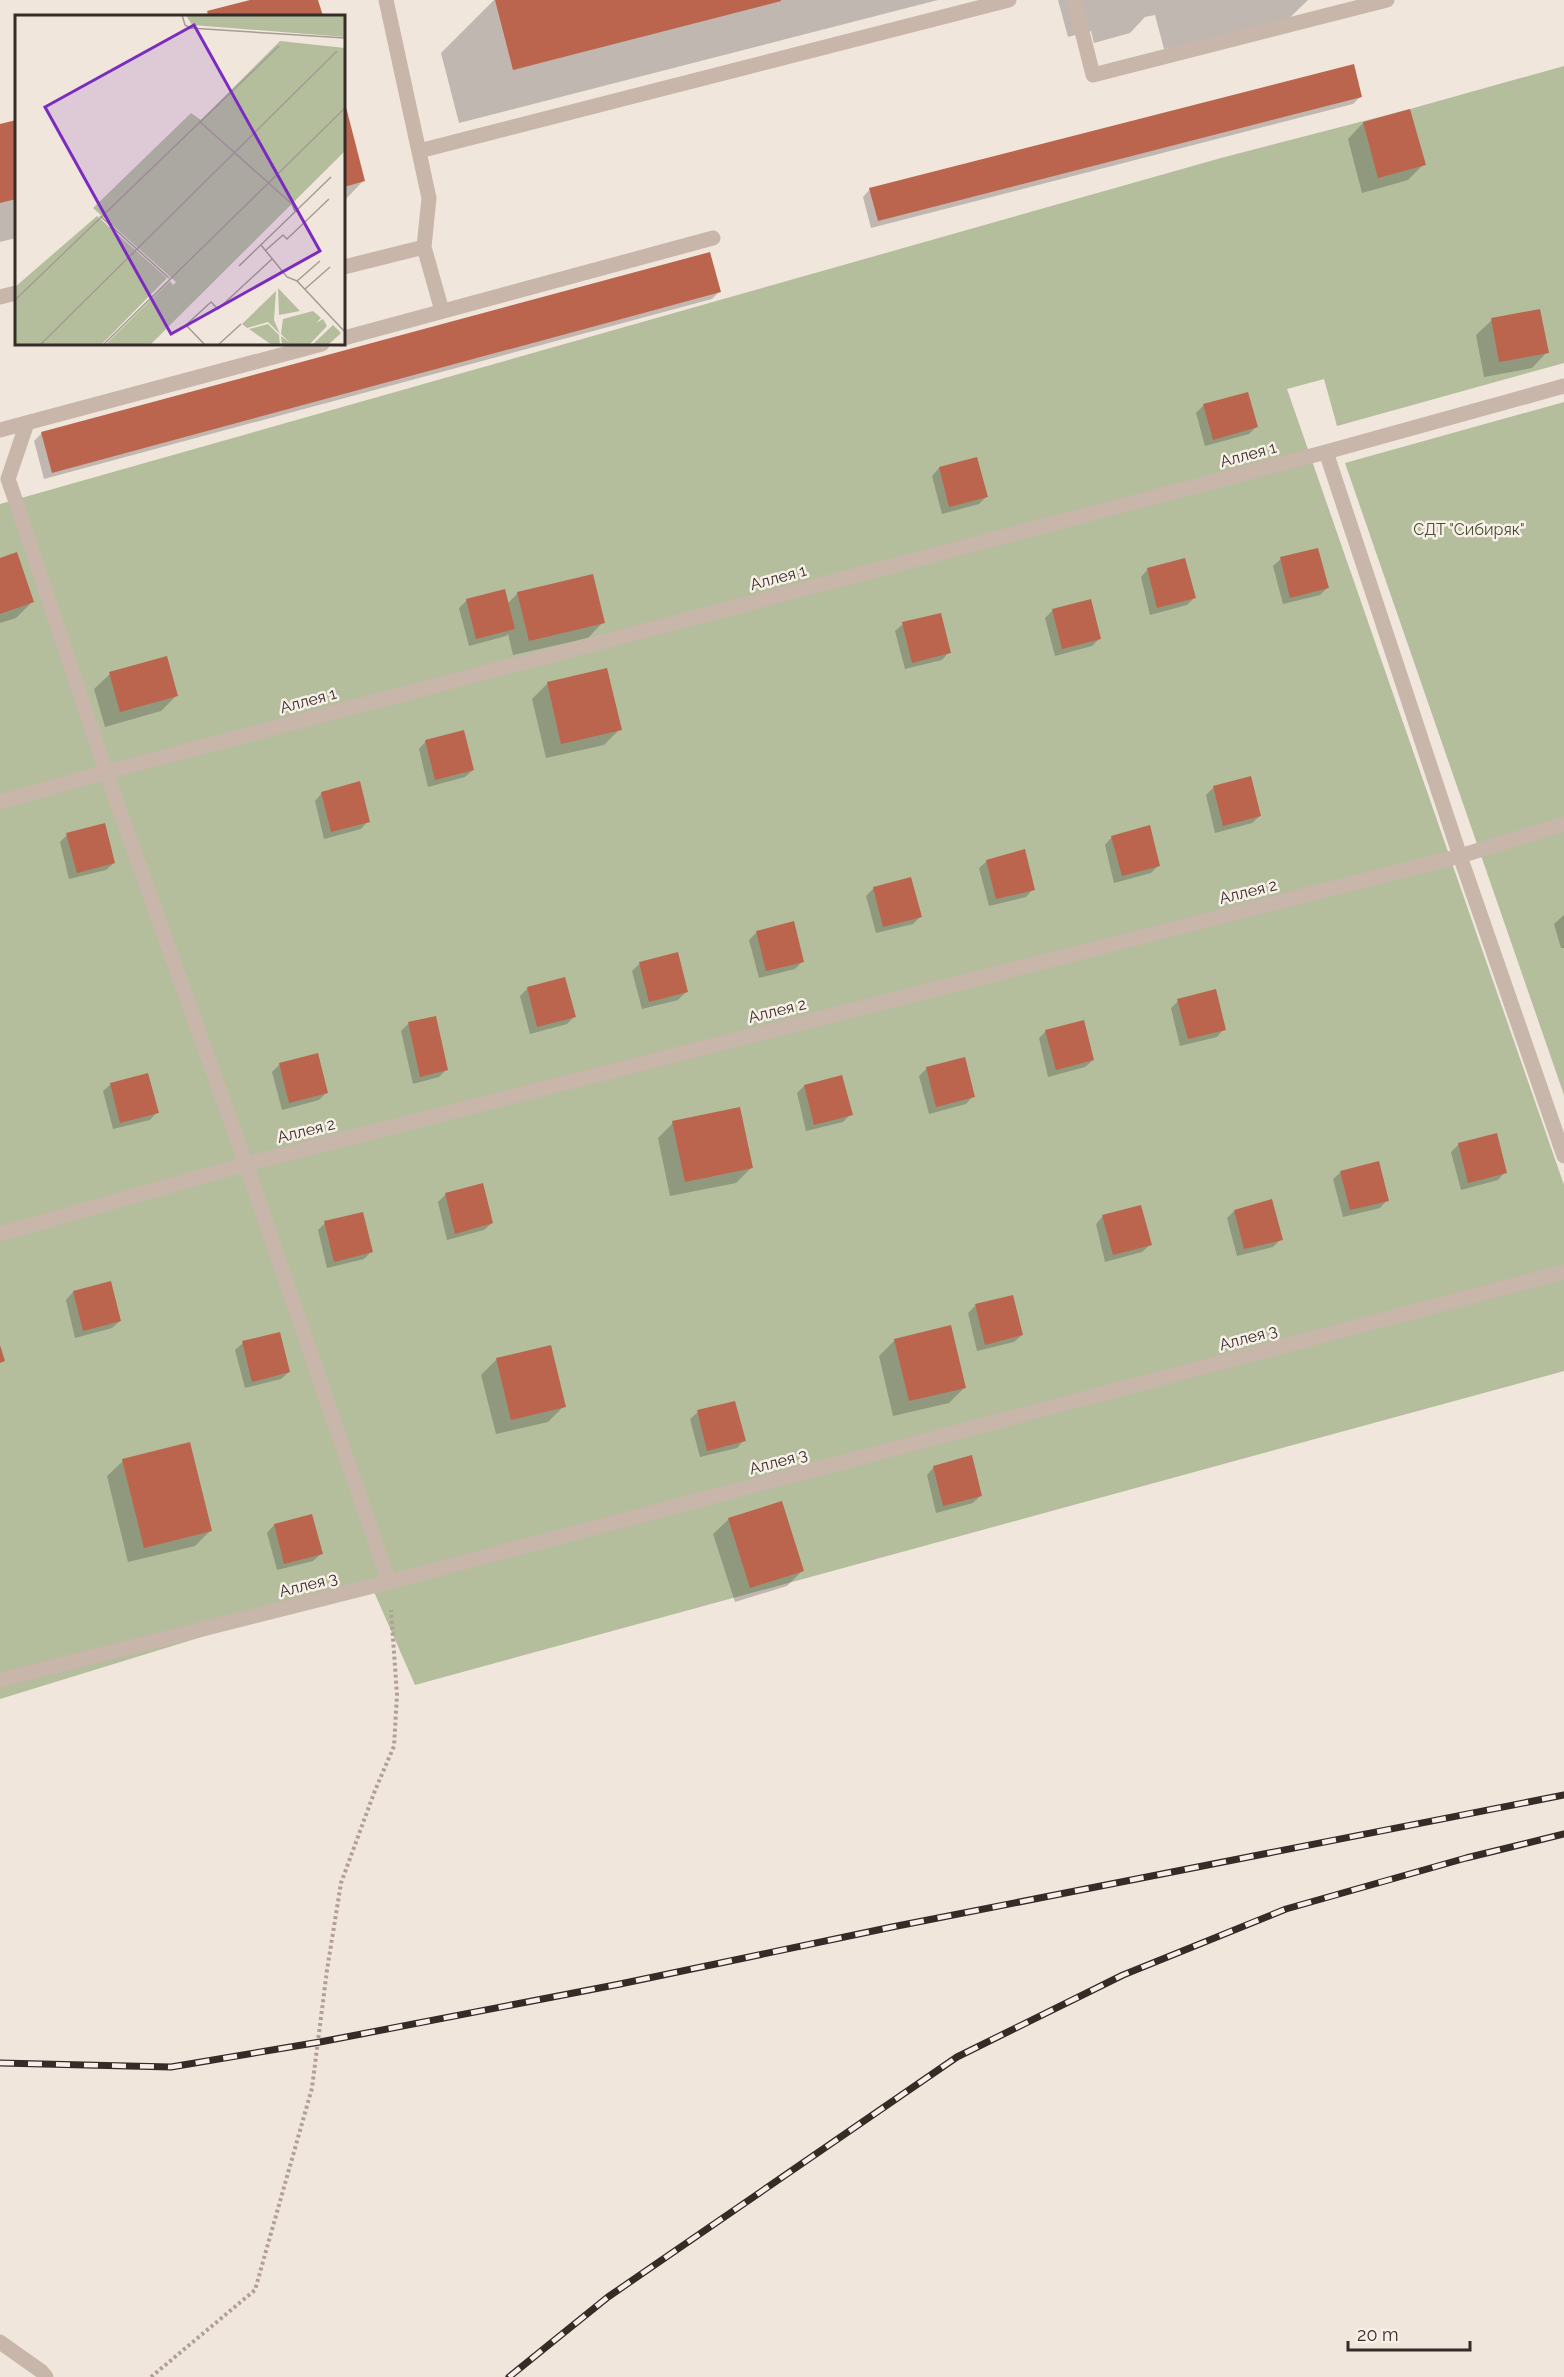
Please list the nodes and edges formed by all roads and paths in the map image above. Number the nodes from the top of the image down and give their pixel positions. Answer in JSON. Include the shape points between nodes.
{"nodes":[{"id":1,"x":386,"y":0,"type":"edge"},
{"id":2,"x":1009,"y":0,"type":"edge"},
{"id":3,"x":1074,"y":0,"type":"edge"},
{"id":4,"x":1387,"y":0,"type":"edge"},
{"id":5,"x":419,"y":151,"type":"junction"},
{"id":6,"x":713,"y":238,"type":"dead end"},
{"id":7,"x":424,"y":247,"type":"junction"},
{"id":8,"x":345,"y":267,"type":"edge"},
{"id":9,"x":15,"y":292,"type":"edge"},
{"id":10,"x":0,"y":297,"type":"edge"},
{"id":11,"x":442,"y":311,"type":"junction"},
{"id":12,"x":345,"y":338,"type":"edge"},
{"id":13,"x":318,"y":345,"type":"edge"},
{"id":14,"x":1564,"y":386,"type":"edge"},
{"id":15,"x":27,"y":423,"type":"junction"},
{"id":16,"x":0,"y":430,"type":"edge"},
{"id":17,"x":1326,"y":452,"type":"junction"},
{"id":18,"x":106,"y":772,"type":"junction"},
{"id":19,"x":0,"y":802,"type":"edge"},
{"id":20,"x":1564,"y":824,"type":"edge"},
{"id":21,"x":1460,"y":855,"type":"junction"},
{"id":22,"x":1564,"y":1156,"type":"edge"},
{"id":23,"x":246,"y":1164,"type":"junction"},
{"id":24,"x":0,"y":1234,"type":"edge"},
{"id":25,"x":1564,"y":1272,"type":"edge"},
{"id":26,"x":388,"y":1582,"type":"junction"},
{"id":27,"x":0,"y":1680,"type":"edge"},
{"id":28,"x":0,"y":2343,"type":"edge"},
{"id":29,"x":46,"y":2377,"type":"edge"},
{"id":30,"x":150,"y":2377,"type":"edge"}],
"edges":[{"from":1,"to":5,"type":"street"},
{"from":2,"to":5,"type":"street"},
{"from":3,"to":4,"type":"street","via":[[1094,75]]},
{"from":5,"to":7,"type":"street","via":[[429,198]]},
{"from":6,"to":11,"type":"street"},
{"from":7,"to":8,"type":"street"},
{"from":7,"to":11,"type":"street"},
{"from":9,"to":10,"type":"street"},
{"from":11,"to":12,"type":"street"},
{"from":13,"to":15,"type":"street"},
{"from":14,"to":17,"type":"street","name":"Аллея 1"},
{"from":15,"to":16,"type":"street"},
{"from":15,"to":18,"type":"street","via":[[8,479]]},
{"from":17,"to":18,"type":"street","name":"Аллея 1"},
{"from":17,"to":21,"type":"street"},
{"from":18,"to":19,"type":"street","name":"Аллея 1"},
{"from":18,"to":23,"type":"street"},
{"from":20,"to":21,"type":"street","name":"Аллея 2"},
{"from":21,"to":22,"type":"street"},
{"from":21,"to":23,"type":"street","name":"Аллея 2"},
{"from":23,"to":24,"type":"street","name":"Аллея 2"},
{"from":23,"to":26,"type":"street"},
{"from":25,"to":26,"type":"street","name":"Аллея 3"},
{"from":26,"to":27,"type":"street","name":"Аллея 3"},
{"from":26,"to":30,"type":"path","via":[[397,1695],[394,1746],[341,1883],[312,2088],[255,2290]]},
{"from":28,"to":29,"type":"street"}]}
